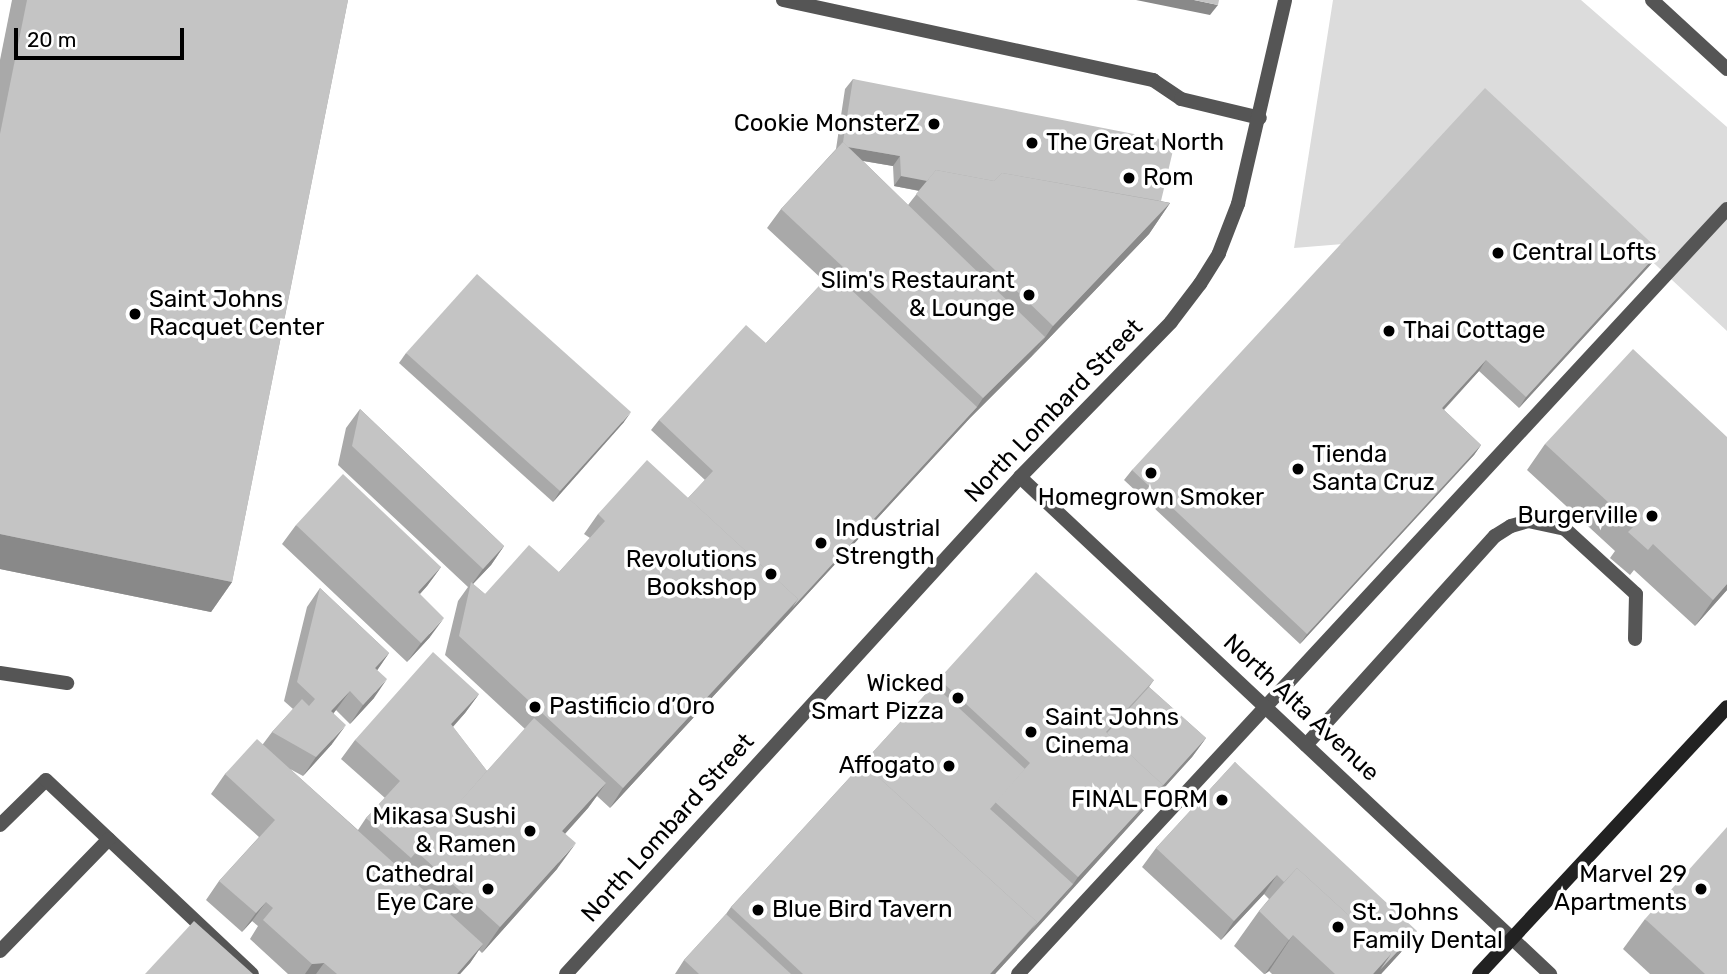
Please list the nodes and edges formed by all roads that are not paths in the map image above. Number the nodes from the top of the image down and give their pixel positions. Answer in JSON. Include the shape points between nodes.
{"nodes":[{"id":1,"x":783,"y":0,"type":"edge"},
{"id":2,"x":1285,"y":0,"type":"edge"},
{"id":3,"x":1651,"y":0,"type":"edge"},
{"id":4,"x":1727,"y":69,"type":"edge"},
{"id":5,"x":1260,"y":118,"type":"junction"},
{"id":6,"x":1727,"y":209,"type":"edge"},
{"id":7,"x":1020,"y":477,"type":"junction"},
{"id":8,"x":1635,"y":639,"type":"dead end"},
{"id":9,"x":0,"y":673,"type":"edge"},
{"id":10,"x":67,"y":683,"type":"dead end"},
{"id":11,"x":1265,"y":706,"type":"junction"},
{"id":12,"x":1727,"y":708,"type":"edge"},
{"id":13,"x":1306,"y":745,"type":"junction"},
{"id":14,"x":0,"y":825,"type":"edge"},
{"id":15,"x":108,"y":839,"type":"junction"},
{"id":16,"x":1511,"y":938,"type":"junction"},
{"id":17,"x":0,"y":951,"type":"edge"},
{"id":18,"x":252,"y":974,"type":"edge"},
{"id":19,"x":566,"y":974,"type":"edge"},
{"id":20,"x":1018,"y":974,"type":"edge"},
{"id":21,"x":1479,"y":974,"type":"edge"},
{"id":22,"x":1550,"y":974,"type":"edge"}],
"edges":[{"from":1,"to":5,"type":"street","via":[[1153,80],[1181,99]]},
{"from":2,"to":5,"type":"street","name":"North Lombard Street"},
{"from":3,"to":4,"type":"street"},
{"from":5,"to":7,"type":"street","name":"North Lombard Street","via":[[1238,204],[1219,253],[1200,284],[1171,322]]},
{"from":6,"to":11,"type":"street"},
{"from":7,"to":11,"type":"street","name":"North Alta Avenue"},
{"from":7,"to":19,"type":"street","name":"North Lombard Street"},
{"from":8,"to":13,"type":"street","via":[[1636,594],[1565,529],[1547,523],[1511,526],[1495,536]]},
{"from":9,"to":10,"type":"street"},
{"from":11,"to":13,"type":"street","name":"North Alta Avenue"},
{"from":11,"to":20,"type":"street"},
{"from":12,"to":16,"type":"main road"},
{"from":13,"to":16,"type":"street","name":"North Alta Avenue"},
{"from":14,"to":15,"type":"street","via":[[46,780]]},
{"from":15,"to":17,"type":"street"},
{"from":15,"to":18,"type":"street"},
{"from":16,"to":21,"type":"main road"},
{"from":16,"to":22,"type":"street","name":"North Alta Avenue"}]}
